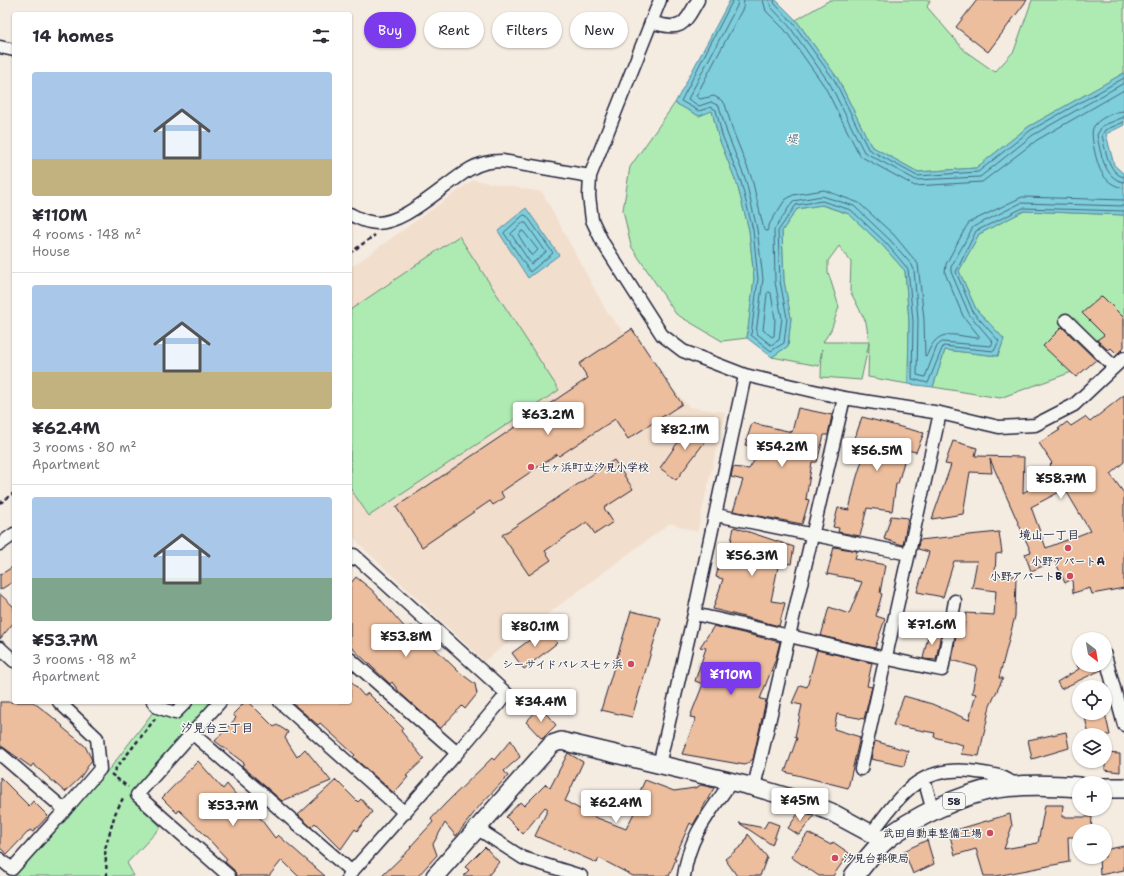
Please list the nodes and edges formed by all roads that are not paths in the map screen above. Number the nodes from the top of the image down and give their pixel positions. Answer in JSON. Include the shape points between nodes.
{"nodes":[{"id":1,"x":660,"y":0,"type":"edge"},
{"id":2,"x":698,"y":0,"type":"edge"},
{"id":3,"x":651,"y":22,"type":"junction"},
{"id":4,"x":0,"y":47,"type":"edge"},
{"id":5,"x":12,"y":50,"type":"edge"},
{"id":6,"x":590,"y":176,"type":"junction"},
{"id":7,"x":352,"y":215,"type":"edge"},
{"id":8,"x":1066,"y":320,"type":"dead end"},
{"id":9,"x":1124,"y":358,"type":"edge"},
{"id":10,"x":1114,"y":367,"type":"junction"},
{"id":11,"x":745,"y":375,"type":"junction"},
{"id":12,"x":844,"y":398,"type":"junction"},
{"id":13,"x":940,"y":413,"type":"junction"},
{"id":14,"x":716,"y":515,"type":"junction"},
{"id":15,"x":812,"y":534,"type":"junction"},
{"id":16,"x":12,"y":535,"type":"edge"},
{"id":17,"x":0,"y":544,"type":"edge"},
{"id":18,"x":909,"y":554,"type":"junction"},
{"id":19,"x":352,"y":558,"type":"edge"},
{"id":20,"x":955,"y":601,"type":"dead end"},
{"id":21,"x":694,"y":614,"type":"junction"},
{"id":22,"x":789,"y":634,"type":"junction"},
{"id":23,"x":0,"y":648,"type":"edge"},
{"id":24,"x":12,"y":659,"type":"edge"},
{"id":25,"x":885,"y":659,"type":"junction"},
{"id":26,"x":352,"y":660,"type":"edge"},
{"id":27,"x":1110,"y":672,"type":"edge"},
{"id":28,"x":60,"y":704,"type":"edge"},
{"id":29,"x":155,"y":704,"type":"edge"},
{"id":30,"x":184,"y":704,"type":"edge"},
{"id":31,"x":218,"y":704,"type":"edge"},
{"id":32,"x":282,"y":704,"type":"edge"},
{"id":33,"x":1124,"y":725,"type":"edge"},
{"id":34,"x":192,"y":733,"type":"junction"},
{"id":35,"x":458,"y":753,"type":"junction"},
{"id":36,"x":0,"y":754,"type":"edge"},
{"id":37,"x":659,"y":765,"type":"junction"},
{"id":38,"x":861,"y":769,"type":"dead end"},
{"id":39,"x":924,"y":779,"type":"junction"},
{"id":40,"x":731,"y":782,"type":"junction"},
{"id":41,"x":1016,"y":786,"type":"junction"},
{"id":42,"x":754,"y":787,"type":"junction"},
{"id":43,"x":1072,"y":787,"type":"edge"},
{"id":44,"x":1112,"y":788,"type":"edge"},
{"id":45,"x":1124,"y":788,"type":"edge"},
{"id":46,"x":65,"y":810,"type":"junction"},
{"id":47,"x":933,"y":810,"type":"junction"},
{"id":48,"x":405,"y":813,"type":"junction"},
{"id":49,"x":478,"y":829,"type":"junction"},
{"id":50,"x":878,"y":837,"type":"junction"},
{"id":51,"x":0,"y":859,"type":"edge"},
{"id":52,"x":350,"y":874,"type":"edge"},
{"id":53,"x":229,"y":876,"type":"edge"},
{"id":54,"x":435,"y":876,"type":"edge"},
{"id":55,"x":581,"y":876,"type":"edge"},
{"id":56,"x":684,"y":876,"type":"edge"},
{"id":57,"x":854,"y":876,"type":"edge"}],
"edges":[{"from":1,"to":3,"type":"street"},
{"from":2,"to":3,"type":"street","via":[[681,24],[670,28]]},
{"from":3,"to":6,"type":"street"},
{"from":4,"to":5,"type":"street"},
{"from":6,"to":7,"type":"street","via":[[502,161],[488,161],[470,168],[396,218],[386,222],[371,223]]},
{"from":6,"to":11,"type":"street","via":[[592,220],[603,243],[662,334],[683,351]]},
{"from":8,"to":10,"type":"street"},
{"from":9,"to":10,"type":"street"},
{"from":10,"to":13,"type":"street","via":[[1074,405],[1035,425],[999,426]]},
{"from":11,"to":12,"type":"street"},
{"from":11,"to":14,"type":"street"},
{"from":12,"to":13,"type":"street"},
{"from":12,"to":15,"type":"street"},
{"from":13,"to":18,"type":"street"},
{"from":14,"to":15,"type":"street"},
{"from":14,"to":21,"type":"street"},
{"from":15,"to":18,"type":"street"},
{"from":15,"to":22,"type":"street"},
{"from":16,"to":17,"type":"street"},
{"from":18,"to":25,"type":"street"},
{"from":19,"to":35,"type":"street","via":[[354,555],[507,694]]},
{"from":20,"to":25,"type":"street","via":[[942,670]]},
{"from":21,"to":22,"type":"street"},
{"from":21,"to":37,"type":"street"},
{"from":22,"to":25,"type":"street"},
{"from":22,"to":42,"type":"street"},
{"from":23,"to":24,"type":"street"},
{"from":25,"to":38,"type":"street"},
{"from":26,"to":35,"type":"street"},
{"from":27,"to":33,"type":"street"},
{"from":28,"to":46,"type":"street","via":[[97,738],[100,768]]},
{"from":29,"to":30,"type":"street","via":[[175,713]]},
{"from":31,"to":34,"type":"street"},
{"from":32,"to":48,"type":"street"},
{"from":34,"to":52,"type":"street"},
{"from":34,"to":53,"type":"street","via":[[137,795]]},
{"from":35,"to":48,"type":"street"},
{"from":36,"to":46,"type":"street"},
{"from":37,"to":40,"type":"street"},
{"from":37,"to":49,"type":"street","via":[[572,743],[556,742]]},
{"from":39,"to":41,"type":"street","via":[[937,772],[963,770],[996,774]]},
{"from":39,"to":47,"type":"street"},
{"from":39,"to":50,"type":"street","via":[[900,796]]},
{"from":40,"to":42,"type":"street"},
{"from":40,"to":56,"type":"street","via":[[697,831],[686,858]]},
{"from":41,"to":43,"type":"main road","number":"58"},
{"from":41,"to":47,"type":"main road","number":"58","via":[[971,795]]},
{"from":42,"to":50,"type":"street","via":[[832,812]]},
{"from":44,"to":45,"type":"main road"},
{"from":46,"to":51,"type":"street","via":[[12,869]]},
{"from":47,"to":50,"type":"main road","number":"58"},
{"from":48,"to":52,"type":"street"},
{"from":49,"to":54,"type":"street"},
{"from":49,"to":55,"type":"street","via":[[523,858]]},
{"from":50,"to":57,"type":"main road","number":"58"}]}
